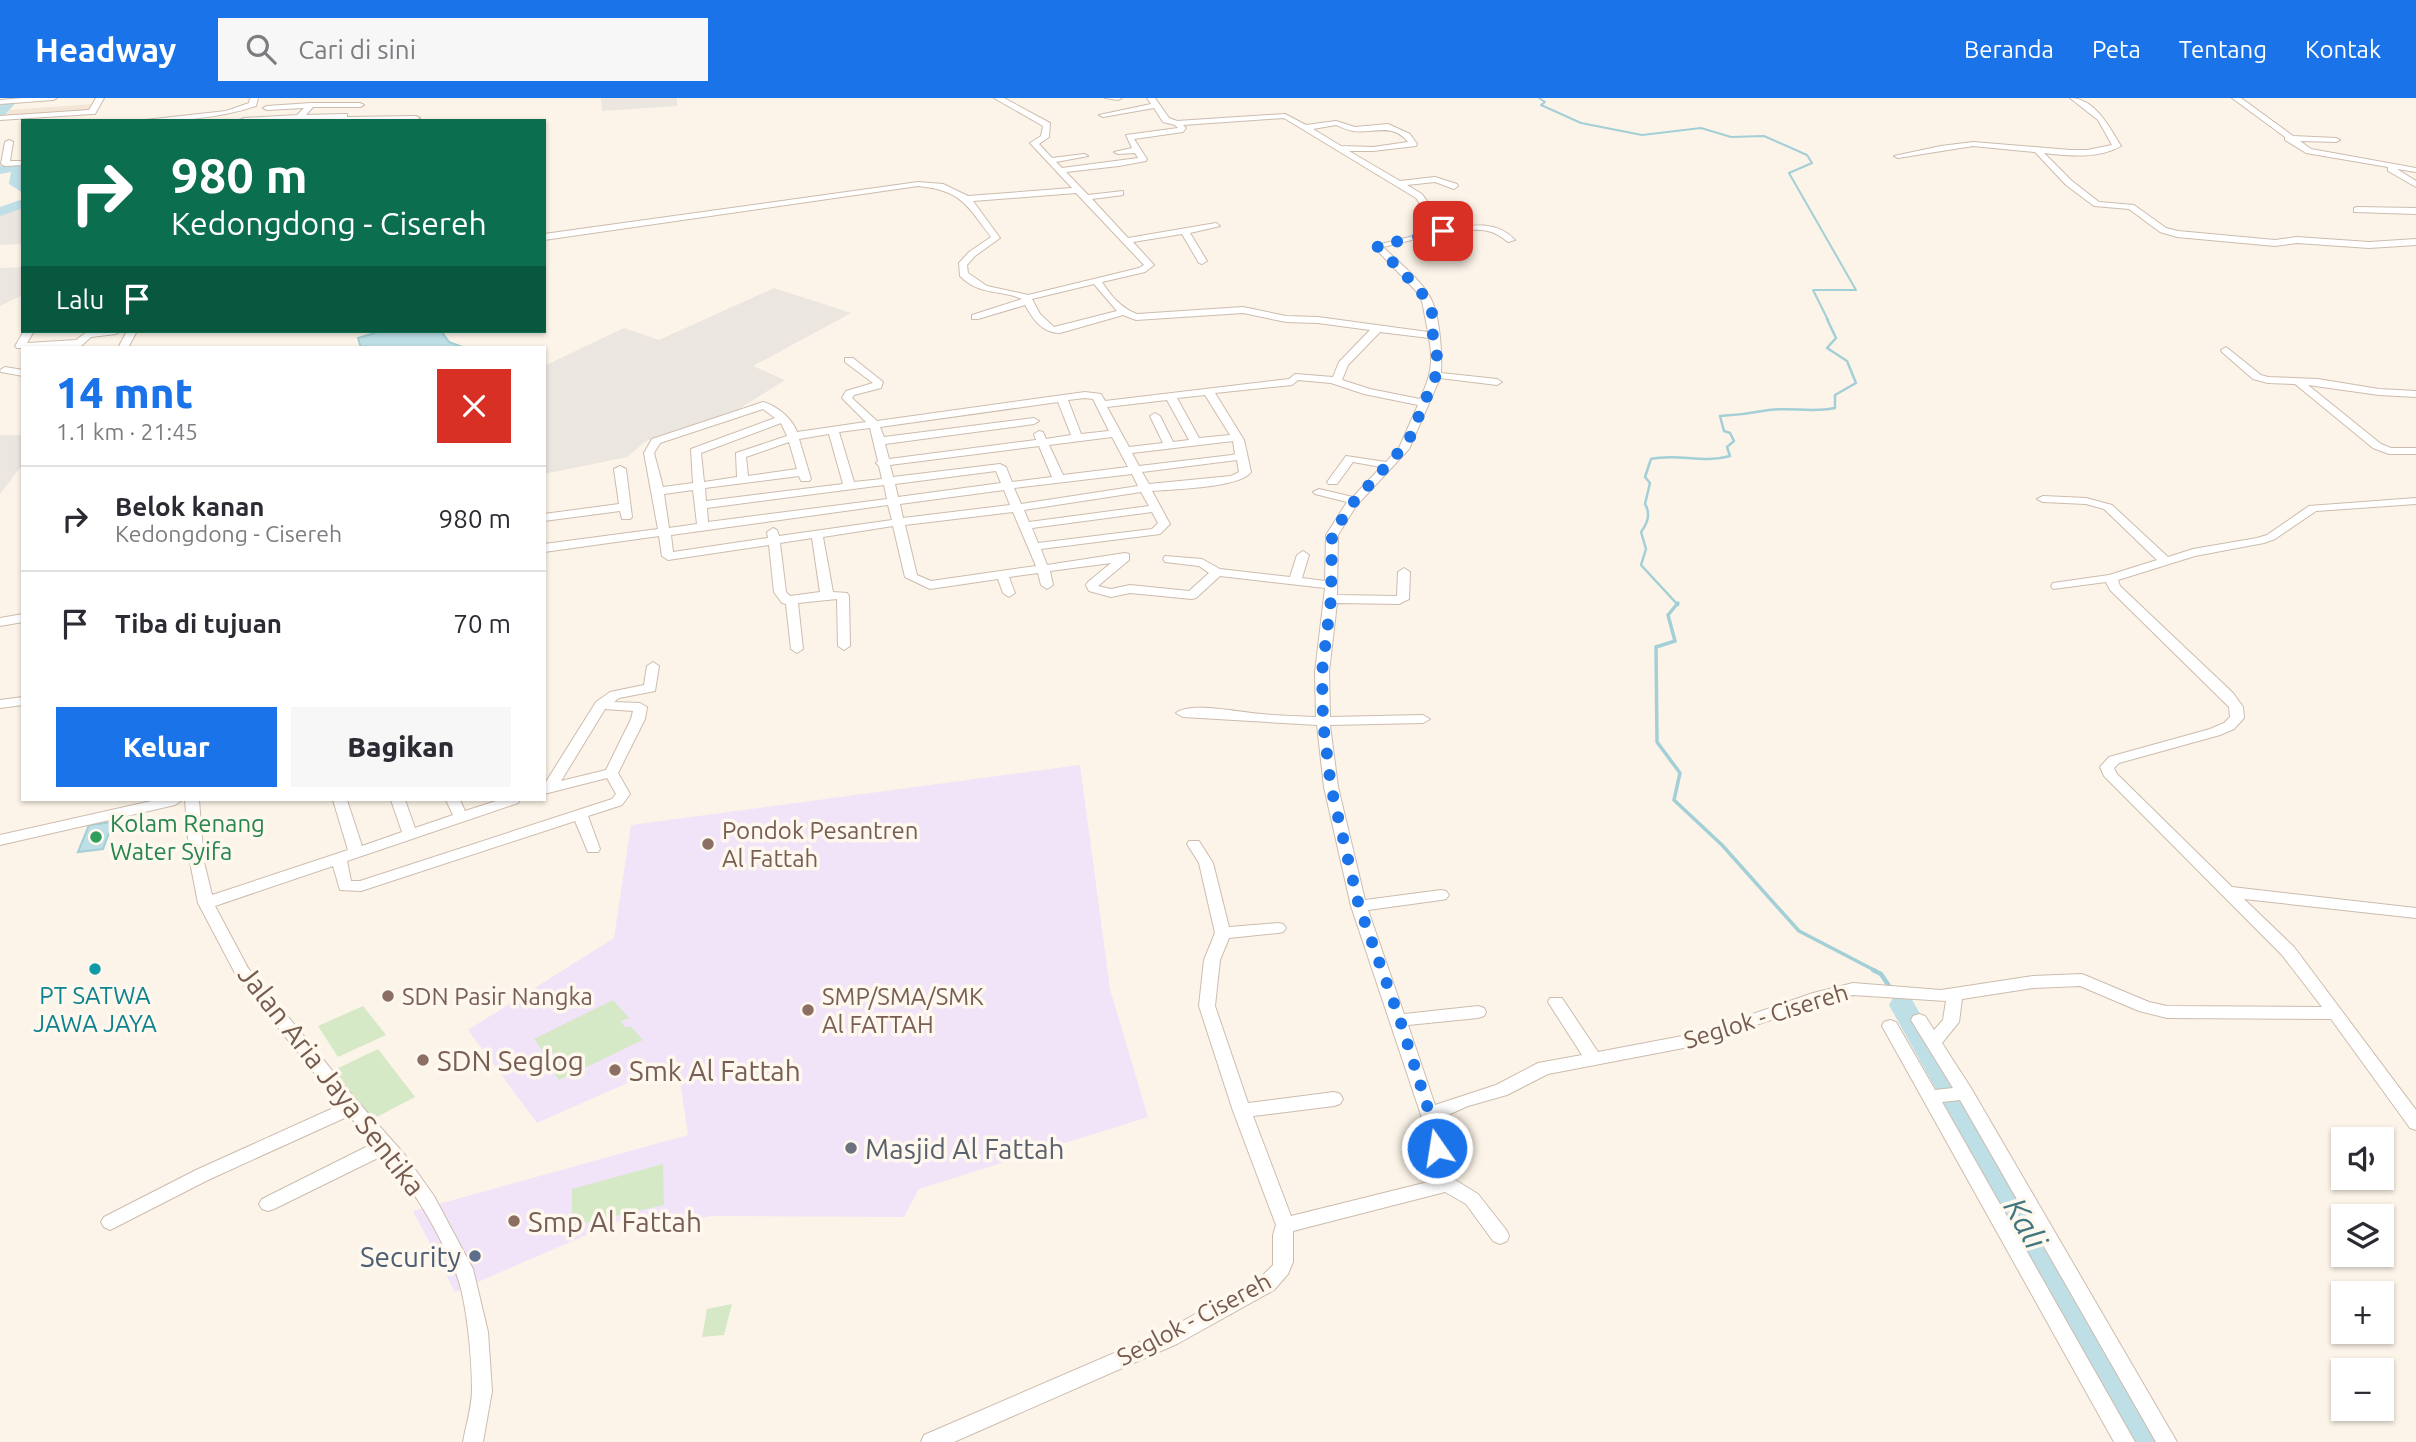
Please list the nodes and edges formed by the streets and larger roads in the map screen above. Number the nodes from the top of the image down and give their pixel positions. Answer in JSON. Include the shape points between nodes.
{"nodes":[{"id":1,"x":53,"y":98,"type":"edge"},
{"id":2,"x":254,"y":98,"type":"edge"},
{"id":3,"x":372,"y":98,"type":"edge"},
{"id":4,"x":998,"y":98,"type":"edge"},
{"id":5,"x":1109,"y":98,"type":"edge"},
{"id":6,"x":1118,"y":98,"type":"edge"},
{"id":7,"x":2074,"y":98,"type":"edge"},
{"id":8,"x":2236,"y":98,"type":"edge"},
{"id":9,"x":1154,"y":101,"type":"edge"},
{"id":10,"x":9,"y":102,"type":"edge"},
{"id":11,"x":96,"y":104,"type":"edge"},
{"id":12,"x":311,"y":105,"type":"junction"},
{"id":13,"x":360,"y":105,"type":"junction"},
{"id":14,"x":267,"y":108,"type":"dead end"},
{"id":15,"x":1103,"y":115,"type":"dead end"},
{"id":16,"x":300,"y":117,"type":"junction"},
{"id":17,"x":0,"y":118,"type":"edge"},
{"id":18,"x":416,"y":118,"type":"dead end"},
{"id":19,"x":85,"y":119,"type":"edge"},
{"id":20,"x":167,"y":119,"type":"edge"},
{"id":21,"x":282,"y":119,"type":"edge"},
{"id":22,"x":339,"y":119,"type":"edge"},
{"id":23,"x":1177,"y":123,"type":"junction"},
{"id":24,"x":21,"y":125,"type":"edge"},
{"id":25,"x":0,"y":126,"type":"edge"},
{"id":26,"x":1305,"y":128,"type":"junction"},
{"id":27,"x":2288,"y":138,"type":"junction"},
{"id":28,"x":2336,"y":139,"type":"dead end"},
{"id":29,"x":9,"y":142,"type":"dead end"},
{"id":30,"x":1338,"y":147,"type":"junction"},
{"id":31,"x":1136,"y":150,"type":"junction"},
{"id":32,"x":2038,"y":151,"type":"junction"},
{"id":33,"x":1118,"y":152,"type":"dead end"},
{"id":34,"x":1084,"y":156,"type":"dead end"},
{"id":35,"x":1898,"y":156,"type":"dead end"},
{"id":36,"x":1052,"y":160,"type":"junction"},
{"id":37,"x":21,"y":163,"type":"edge"},
{"id":38,"x":2387,"y":166,"type":"junction"},
{"id":39,"x":1062,"y":170,"type":"junction"},
{"id":40,"x":2416,"y":170,"type":"edge"},
{"id":41,"x":1400,"y":184,"type":"junction"},
{"id":42,"x":2416,"y":185,"type":"edge"},
{"id":43,"x":1454,"y":186,"type":"dead end"},
{"id":44,"x":1076,"y":190,"type":"junction"},
{"id":45,"x":1120,"y":193,"type":"dead end"},
{"id":46,"x":1084,"y":198,"type":"junction"},
{"id":47,"x":967,"y":199,"type":"junction"},
{"id":48,"x":2357,"y":210,"type":"dead end"},
{"id":49,"x":2416,"y":211,"type":"edge"},
{"id":50,"x":1216,"y":226,"type":"dead end"},
{"id":51,"x":1184,"y":231,"type":"junction"},
{"id":52,"x":1442,"y":232,"type":"junction"},
{"id":53,"x":546,"y":236,"type":"edge"},
{"id":54,"x":1511,"y":240,"type":"dead end"},
{"id":55,"x":1125,"y":241,"type":"junction"},
{"id":56,"x":2416,"y":242,"type":"edge"},
{"id":57,"x":1202,"y":261,"type":"dead end"},
{"id":58,"x":1097,"y":282,"type":"junction"},
{"id":59,"x":1026,"y":299,"type":"junction"},
{"id":60,"x":1125,"y":312,"type":"junction"},
{"id":61,"x":975,"y":317,"type":"dead end"},
{"id":62,"x":1377,"y":329,"type":"junction"},
{"id":63,"x":28,"y":333,"type":"edge"},
{"id":64,"x":91,"y":333,"type":"edge"},
{"id":65,"x":1433,"y":336,"type":"junction"},
{"id":66,"x":26,"y":346,"type":"edge"},
{"id":67,"x":76,"y":346,"type":"edge"},
{"id":68,"x":2226,"y":350,"type":"dead end"},
{"id":69,"x":849,"y":360,"type":"dead end"},
{"id":70,"x":5,"y":370,"type":"dead end"},
{"id":71,"x":21,"y":373,"type":"edge"},
{"id":72,"x":1436,"y":375,"type":"junction"},
{"id":73,"x":1333,"y":380,"type":"junction"},
{"id":74,"x":2297,"y":381,"type":"junction"},
{"id":75,"x":1497,"y":382,"type":"dead end"},
{"id":76,"x":1209,"y":391,"type":"junction"},
{"id":77,"x":2416,"y":394,"type":"edge"},
{"id":78,"x":1170,"y":396,"type":"junction"},
{"id":79,"x":1062,"y":399,"type":"junction"},
{"id":80,"x":1028,"y":403,"type":"junction"},
{"id":81,"x":1424,"y":403,"type":"junction"},
{"id":82,"x":1101,"y":405,"type":"junction"},
{"id":83,"x":1155,"y":416,"type":"dead end"},
{"id":84,"x":782,"y":419,"type":"junction"},
{"id":85,"x":1034,"y":421,"type":"junction"},
{"id":86,"x":874,"y":424,"type":"junction"},
{"id":87,"x":833,"y":429,"type":"junction"},
{"id":88,"x":1115,"y":433,"type":"junction"},
{"id":89,"x":795,"y":435,"type":"junction"},
{"id":90,"x":1236,"y":437,"type":"junction"},
{"id":91,"x":1077,"y":439,"type":"junction"},
{"id":92,"x":881,"y":441,"type":"junction"},
{"id":93,"x":1042,"y":442,"type":"junction"},
{"id":94,"x":1196,"y":442,"type":"junction"},
{"id":95,"x":1170,"y":444,"type":"junction"},
{"id":96,"x":993,"y":449,"type":"junction"},
{"id":97,"x":1125,"y":451,"type":"junction"},
{"id":98,"x":2416,"y":451,"type":"edge"},
{"id":99,"x":1241,"y":456,"type":"junction"},
{"id":100,"x":883,"y":463,"type":"junction"},
{"id":101,"x":1387,"y":465,"type":"junction"},
{"id":102,"x":1000,"y":467,"type":"junction"},
{"id":103,"x":620,"y":469,"type":"dead end"},
{"id":104,"x":1134,"y":470,"type":"junction"},
{"id":105,"x":803,"y":472,"type":"junction"},
{"id":106,"x":1059,"y":479,"type":"junction"},
{"id":107,"x":743,"y":480,"type":"junction"},
{"id":108,"x":888,"y":481,"type":"junction"},
{"id":109,"x":1333,"y":481,"type":"dead end"},
{"id":110,"x":699,"y":485,"type":"junction"},
{"id":111,"x":849,"y":486,"type":"junction"},
{"id":112,"x":1009,"y":486,"type":"junction"},
{"id":113,"x":1145,"y":488,"type":"junction"},
{"id":114,"x":658,"y":491,"type":"junction"},
{"id":115,"x":808,"y":491,"type":"junction"},
{"id":116,"x":1320,"y":492,"type":"dead end"},
{"id":117,"x":2043,"y":499,"type":"dead end"},
{"id":118,"x":2416,"y":500,"type":"edge"},
{"id":119,"x":892,"y":501,"type":"junction"},
{"id":120,"x":1356,"y":501,"type":"junction"},
{"id":121,"x":701,"y":505,"type":"junction"},
{"id":122,"x":1017,"y":508,"type":"junction"},
{"id":123,"x":1156,"y":508,"type":"junction"},
{"id":124,"x":546,"y":518,"type":"edge"},
{"id":125,"x":772,"y":518,"type":"junction"},
{"id":126,"x":900,"y":522,"type":"junction"},
{"id":127,"x":702,"y":526,"type":"junction"},
{"id":128,"x":1024,"y":526,"type":"junction"},
{"id":129,"x":663,"y":532,"type":"junction"},
{"id":130,"x":817,"y":533,"type":"junction"},
{"id":131,"x":1119,"y":536,"type":"junction"},
{"id":132,"x":774,"y":540,"type":"junction"},
{"id":133,"x":1032,"y":547,"type":"junction"},
{"id":134,"x":546,"y":548,"type":"edge"},
{"id":135,"x":2206,"y":550,"type":"junction"},
{"id":136,"x":1303,"y":555,"type":"dead end"},
{"id":137,"x":1125,"y":557,"type":"junction"},
{"id":138,"x":1169,"y":559,"type":"dead end"},
{"id":139,"x":2165,"y":561,"type":"junction"},
{"id":140,"x":2223,"y":561,"type":"dead end"},
{"id":141,"x":1043,"y":568,"type":"junction"},
{"id":142,"x":1217,"y":572,"type":"junction"},
{"id":143,"x":1404,"y":572,"type":"dead end"},
{"id":144,"x":1002,"y":574,"type":"junction"},
{"id":145,"x":2111,"y":578,"type":"junction"},
{"id":146,"x":1295,"y":581,"type":"junction"},
{"id":147,"x":1047,"y":585,"type":"dead end"},
{"id":148,"x":2057,"y":586,"type":"dead end"},
{"id":149,"x":1330,"y":592,"type":"junction"},
{"id":150,"x":1009,"y":593,"type":"dead end"},
{"id":151,"x":827,"y":595,"type":"junction"},
{"id":152,"x":792,"y":600,"type":"junction"},
{"id":153,"x":21,"y":618,"type":"edge"},
{"id":154,"x":0,"y":622,"type":"edge"},
{"id":155,"x":844,"y":646,"type":"dead end"},
{"id":156,"x":797,"y":649,"type":"dead end"},
{"id":157,"x":653,"y":666,"type":"dead end"},
{"id":158,"x":21,"y":702,"type":"edge"},
{"id":159,"x":601,"y":705,"type":"junction"},
{"id":160,"x":3,"y":707,"type":"edge"},
{"id":161,"x":1183,"y":713,"type":"dead end"},
{"id":162,"x":1423,"y":719,"type":"dead end"},
{"id":163,"x":1323,"y":722,"type":"junction"},
{"id":164,"x":611,"y":773,"type":"junction"},
{"id":165,"x":547,"y":789,"type":"edge"},
{"id":166,"x":171,"y":801,"type":"edge"},
{"id":167,"x":192,"y":801,"type":"edge"},
{"id":168,"x":340,"y":801,"type":"edge"},
{"id":169,"x":398,"y":801,"type":"edge"},
{"id":170,"x":453,"y":801,"type":"edge"},
{"id":171,"x":510,"y":801,"type":"edge"},
{"id":172,"x":580,"y":814,"type":"junction"},
{"id":173,"x":461,"y":817,"type":"junction"},
{"id":174,"x":410,"y":835,"type":"junction"},
{"id":175,"x":0,"y":840,"type":"edge"},
{"id":176,"x":1194,"y":844,"type":"dead end"},
{"id":177,"x":593,"y":849,"type":"dead end"},
{"id":178,"x":356,"y":851,"type":"junction"},
{"id":179,"x":339,"y":857,"type":"junction"},
{"id":180,"x":2231,"y":892,"type":"junction"},
{"id":181,"x":1441,"y":895,"type":"dead end"},
{"id":182,"x":206,"y":903,"type":"junction"},
{"id":183,"x":1359,"y":906,"type":"junction"},
{"id":184,"x":2416,"y":913,"type":"edge"},
{"id":185,"x":1278,"y":928,"type":"dead end"},
{"id":186,"x":1223,"y":933,"type":"junction"},
{"id":187,"x":1955,"y":994,"type":"junction"},
{"id":188,"x":1556,"y":1002,"type":"dead end"},
{"id":189,"x":1478,"y":1012,"type":"dead end"},
{"id":190,"x":2336,"y":1013,"type":"junction"},
{"id":191,"x":1400,"y":1020,"type":"junction"},
{"id":192,"x":1919,"y":1020,"type":"dead end"},
{"id":193,"x":1890,"y":1026,"type":"dead end"},
{"id":194,"x":1934,"y":1042,"type":"junction"},
{"id":195,"x":1594,"y":1059,"type":"junction"},
{"id":196,"x":1948,"y":1094,"type":"junction"},
{"id":197,"x":1334,"y":1099,"type":"dead end"},
{"id":198,"x":352,"y":1107,"type":"junction"},
{"id":199,"x":1241,"y":1111,"type":"junction"},
{"id":200,"x":1430,"y":1115,"type":"junction"},
{"id":201,"x":2416,"y":1123,"type":"edge"},
{"id":202,"x":385,"y":1146,"type":"junction"},
{"id":203,"x":1444,"y":1182,"type":"junction"},
{"id":204,"x":268,"y":1204,"type":"dead end"},
{"id":205,"x":110,"y":1222,"type":"dead end"},
{"id":206,"x":1285,"y":1225,"type":"junction"},
{"id":207,"x":1500,"y":1236,"type":"dead end"},
{"id":208,"x":473,"y":1442,"type":"edge"},
{"id":209,"x":931,"y":1442,"type":"edge"},
{"id":210,"x":2125,"y":1442,"type":"edge"},
{"id":211,"x":2167,"y":1442,"type":"edge"}],
"edges":[{"from":1,"to":10,"type":"street"},
{"from":2,"to":20,"type":"street","via":[[253,104],[240,110]]},
{"from":3,"to":13,"type":"street"},
{"from":4,"to":36,"type":"street","via":[[1047,125],[1045,137],[1034,143]]},
{"from":5,"to":6,"type":"street"},
{"from":7,"to":32,"type":"street","via":[[2101,119],[2117,146],[2094,151]]},
{"from":8,"to":27,"type":"street"},
{"from":9,"to":15,"type":"street"},
{"from":9,"to":23,"type":"street","via":[[1166,120]]},
{"from":10,"to":11,"type":"street"},
{"from":10,"to":17,"type":"street"},
{"from":11,"to":17,"type":"street"},
{"from":11,"to":19,"type":"street"},
{"from":12,"to":13,"type":"street"},
{"from":12,"to":14,"type":"street"},
{"from":12,"to":16,"type":"street"},
{"from":13,"to":22,"type":"street"},
{"from":16,"to":21,"type":"street"},
{"from":16,"to":22,"type":"street"},
{"from":18,"to":22,"type":"street"},
{"from":23,"to":26,"type":"street","via":[[1279,115]]},
{"from":23,"to":31,"type":"street","via":[[1180,130],[1129,137]]},
{"from":24,"to":25,"type":"street"},
{"from":26,"to":30,"type":"street"},
{"from":26,"to":30,"type":"street","via":[[1336,123],[1354,128],[1388,126],[1413,144]]},
{"from":27,"to":28,"type":"street"},
{"from":27,"to":38,"type":"street","via":[[2309,152]]},
{"from":29,"to":37,"type":"street","via":[[5,164]]},
{"from":30,"to":41,"type":"street"},
{"from":31,"to":33,"type":"street"},
{"from":31,"to":39,"type":"street","via":[[1143,159]]},
{"from":32,"to":35,"type":"street","via":[[1973,144]]},
{"from":32,"to":56,"type":"street","via":[[2097,204],[2131,207],[2163,230],[2177,234],[2275,243]]},
{"from":34,"to":36,"type":"street"},
{"from":36,"to":39,"type":"street"},
{"from":38,"to":40,"type":"street"},
{"from":38,"to":42,"type":"street"},
{"from":39,"to":44,"type":"street"},
{"from":41,"to":43,"type":"street","via":[[1428,180]]},
{"from":41,"to":52,"type":"street","via":[[1419,196]]},
{"from":44,"to":46,"type":"street"},
{"from":44,"to":47,"type":"street"},
{"from":45,"to":46,"type":"street"},
{"from":46,"to":55,"type":"street"},
{"from":47,"to":53,"type":"street","via":[[940,186],[918,184]]},
{"from":47,"to":59,"type":"street","via":[[996,238],[972,254],[962,265],[962,274],[979,289],[1009,291]]},
{"from":48,"to":49,"type":"street"},
{"from":50,"to":51,"type":"street"},
{"from":51,"to":55,"type":"street"},
{"from":51,"to":57,"type":"street"},
{"from":52,"to":54,"type":"street","via":[[1490,227]]},
{"from":52,"to":65,"type":"street","via":[[1377,246],[1427,301]]},
{"from":55,"to":58,"type":"street","via":[[1148,267]]},
{"from":58,"to":59,"type":"street"},
{"from":58,"to":60,"type":"street"},
{"from":59,"to":60,"type":"street","via":[[1044,325],[1056,331]]},
{"from":59,"to":61,"type":"street"},
{"from":60,"to":62,"type":"street","via":[[1136,317],[1243,310]]},
{"from":62,"to":65,"type":"street"},
{"from":62,"to":73,"type":"street"},
{"from":63,"to":66,"type":"street","via":[[19,345]]},
{"from":64,"to":67,"type":"street"},
{"from":65,"to":72,"type":"street"},
{"from":68,"to":74,"type":"street","via":[[2258,377]]},
{"from":69,"to":86,"type":"street","via":[[878,382],[847,396]]},
{"from":70,"to":71,"type":"street"},
{"from":72,"to":75,"type":"street"},
{"from":72,"to":81,"type":"street"},
{"from":73,"to":76,"type":"street","via":[[1295,377],[1292,382]]},
{"from":73,"to":81,"type":"street"},
{"from":74,"to":77,"type":"street"},
{"from":74,"to":98,"type":"street","via":[[2377,446]]},
{"from":76,"to":78,"type":"street"},
{"from":76,"to":90,"type":"street"},
{"from":78,"to":82,"type":"street"},
{"from":78,"to":94,"type":"street"},
{"from":79,"to":80,"type":"street"},
{"from":79,"to":82,"type":"street","via":[[1094,395]]},
{"from":79,"to":91,"type":"street"},
{"from":80,"to":85,"type":"street"},
{"from":80,"to":86,"type":"street"},
{"from":81,"to":101,"type":"street","via":[[1408,442]]},
{"from":82,"to":88,"type":"street"},
{"from":83,"to":95,"type":"street"},
{"from":84,"to":89,"type":"street"},
{"from":84,"to":110,"type":"street","via":[[697,448]]},
{"from":84,"to":114,"type":"street","via":[[763,405],[656,441],[649,453]]},
{"from":85,"to":92,"type":"street"},
{"from":85,"to":93,"type":"street"},
{"from":86,"to":87,"type":"street"},
{"from":86,"to":92,"type":"street"},
{"from":87,"to":89,"type":"street"},
{"from":87,"to":111,"type":"street"},
{"from":88,"to":91,"type":"street"},
{"from":88,"to":97,"type":"street"},
{"from":89,"to":105,"type":"street"},
{"from":89,"to":107,"type":"street","via":[[740,455]]},
{"from":90,"to":94,"type":"street"},
{"from":90,"to":99,"type":"street"},
{"from":91,"to":93,"type":"street"},
{"from":92,"to":100,"type":"street"},
{"from":93,"to":96,"type":"street"},
{"from":93,"to":106,"type":"street"},
{"from":94,"to":95,"type":"street"},
{"from":95,"to":97,"type":"street"},
{"from":96,"to":100,"type":"street"},
{"from":96,"to":102,"type":"street"},
{"from":97,"to":104,"type":"street"},
{"from":99,"to":104,"type":"street"},
{"from":99,"to":113,"type":"street","via":[[1245,471],[1239,477]]},
{"from":100,"to":108,"type":"street"},
{"from":101,"to":109,"type":"street","via":[[1350,458]]},
{"from":101,"to":120,"type":"street"},
{"from":102,"to":108,"type":"street"},
{"from":102,"to":112,"type":"street"},
{"from":103,"to":124,"type":"street","via":[[625,512]]},
{"from":104,"to":106,"type":"street"},
{"from":104,"to":113,"type":"street"},
{"from":105,"to":107,"type":"street"},
{"from":105,"to":115,"type":"street"},
{"from":106,"to":112,"type":"street"},
{"from":107,"to":110,"type":"street"},
{"from":108,"to":111,"type":"street"},
{"from":108,"to":119,"type":"street"},
{"from":110,"to":114,"type":"street"},
{"from":110,"to":121,"type":"street"},
{"from":111,"to":115,"type":"street"},
{"from":112,"to":119,"type":"street"},
{"from":112,"to":122,"type":"street"},
{"from":113,"to":122,"type":"street"},
{"from":113,"to":123,"type":"street"},
{"from":114,"to":129,"type":"street"},
{"from":115,"to":121,"type":"street"},
{"from":116,"to":120,"type":"street"},
{"from":117,"to":139,"type":"street","via":[[2108,507]]},
{"from":118,"to":135,"type":"street","via":[[2312,508],[2271,537]]},
{"from":119,"to":125,"type":"street"},
{"from":119,"to":126,"type":"street"},
{"from":120,"to":149,"type":"street","via":[[1332,535]]},
{"from":121,"to":127,"type":"street"},
{"from":122,"to":126,"type":"street"},
{"from":122,"to":128,"type":"street"},
{"from":123,"to":128,"type":"street"},
{"from":123,"to":131,"type":"street","via":[[1164,524],[1156,532]]},
{"from":125,"to":127,"type":"street"},
{"from":125,"to":132,"type":"street"},
{"from":126,"to":130,"type":"street"},
{"from":126,"to":144,"type":"street","via":[[911,577],[920,583]]},
{"from":127,"to":129,"type":"street"},
{"from":128,"to":133,"type":"street"},
{"from":129,"to":132,"type":"street","via":[[668,556]]},
{"from":129,"to":134,"type":"street"},
{"from":130,"to":132,"type":"street"},
{"from":130,"to":151,"type":"street"},
{"from":131,"to":133,"type":"street"},
{"from":131,"to":137,"type":"street"},
{"from":132,"to":152,"type":"street","via":[[780,592]]},
{"from":133,"to":141,"type":"street"},
{"from":135,"to":139,"type":"street"},
{"from":135,"to":140,"type":"street"},
{"from":136,"to":146,"type":"street"},
{"from":137,"to":141,"type":"street"},
{"from":137,"to":142,"type":"street","via":[[1093,588],[1111,593],[1130,589],[1192,595]]},
{"from":138,"to":142,"type":"street","via":[[1202,563]]},
{"from":139,"to":145,"type":"street"},
{"from":141,"to":144,"type":"street"},
{"from":141,"to":147,"type":"street"},
{"from":142,"to":146,"type":"street"},
{"from":143,"to":149,"type":"street","via":[[1399,600]]},
{"from":144,"to":150,"type":"street"},
{"from":145,"to":148,"type":"street"},
{"from":145,"to":180,"type":"street","via":[[2114,587],[2228,696],[2237,718],[2215,732],[2114,760],[2107,767]]},
{"from":146,"to":149,"type":"street"},
{"from":149,"to":163,"type":"street","via":[[1322,672]]},
{"from":151,"to":152,"type":"street"},
{"from":151,"to":155,"type":"street","via":[[842,596]]},
{"from":152,"to":156,"type":"street"},
{"from":153,"to":154,"type":"street"},
{"from":157,"to":159,"type":"street","via":[[650,688],[615,695]]},
{"from":158,"to":160,"type":"street"},
{"from":159,"to":164,"type":"street","via":[[641,709]]},
{"from":159,"to":165,"type":"street"},
{"from":161,"to":163,"type":"street"},
{"from":162,"to":163,"type":"street"},
{"from":163,"to":183,"type":"street","via":[[1331,787]]},
{"from":164,"to":165,"type":"street"},
{"from":164,"to":172,"type":"street","via":[[621,798]]},
{"from":166,"to":175,"type":"street"},
{"from":167,"to":182,"type":"street","name":"Jalan Aria Jaya Sentika"},
{"from":168,"to":178,"type":"street"},
{"from":169,"to":174,"type":"street"},
{"from":170,"to":173,"type":"street"},
{"from":171,"to":173,"type":"street"},
{"from":172,"to":177,"type":"street"},
{"from":172,"to":179,"type":"street","via":[[361,886],[345,886]]},
{"from":173,"to":174,"type":"street"},
{"from":174,"to":178,"type":"street"},
{"from":176,"to":186,"type":"street","via":[[1207,866]]},
{"from":178,"to":179,"type":"street"},
{"from":179,"to":182,"type":"street"},
{"from":180,"to":184,"type":"street"},
{"from":180,"to":190,"type":"street","via":[[2288,951]]},
{"from":181,"to":183,"type":"street"},
{"from":182,"to":198,"type":"street","name":"Jalan Aria Jaya Sentika","via":[[242,971]]},
{"from":183,"to":191,"type":"street"},
{"from":185,"to":186,"type":"street"},
{"from":186,"to":199,"type":"street","via":[[1212,960],[1207,1006]]},
{"from":187,"to":190,"type":"street","name":"Seglok - Cisereh","via":[[2072,979],[2166,1012]]},
{"from":187,"to":194,"type":"street","via":[[1951,1022]]},
{"from":187,"to":195,"type":"street","name":"Seglok - Cisereh","via":[[1871,988],[1837,991],[1699,1039]]},
{"from":188,"to":195,"type":"street"},
{"from":189,"to":191,"type":"street"},
{"from":190,"to":201,"type":"street"},
{"from":191,"to":200,"type":"street"},
{"from":192,"to":194,"type":"street"},
{"from":193,"to":196,"type":"street"},
{"from":194,"to":196,"type":"street"},
{"from":195,"to":200,"type":"street","name":"Seglok - Cisereh","via":[[1544,1068],[1501,1090]]},
{"from":196,"to":210,"type":"street"},
{"from":196,"to":211,"type":"street"},
{"from":197,"to":199,"type":"street"},
{"from":198,"to":202,"type":"street","name":"Jalan Aria Jaya Sentika"},
{"from":198,"to":205,"type":"street"},
{"from":199,"to":206,"type":"street"},
{"from":200,"to":203,"type":"street"},
{"from":202,"to":204,"type":"street"},
{"from":202,"to":208,"type":"street","name":"Jalan Aria Jaya Sentika","via":[[428,1201],[466,1275],[478,1332],[482,1391]]},
{"from":203,"to":206,"type":"street"},
{"from":203,"to":207,"type":"street","via":[[1472,1199]]},
{"from":206,"to":209,"type":"street","name":"Seglok - Cisereh","via":[[1285,1262],[1267,1284],[1170,1338]]}]}
